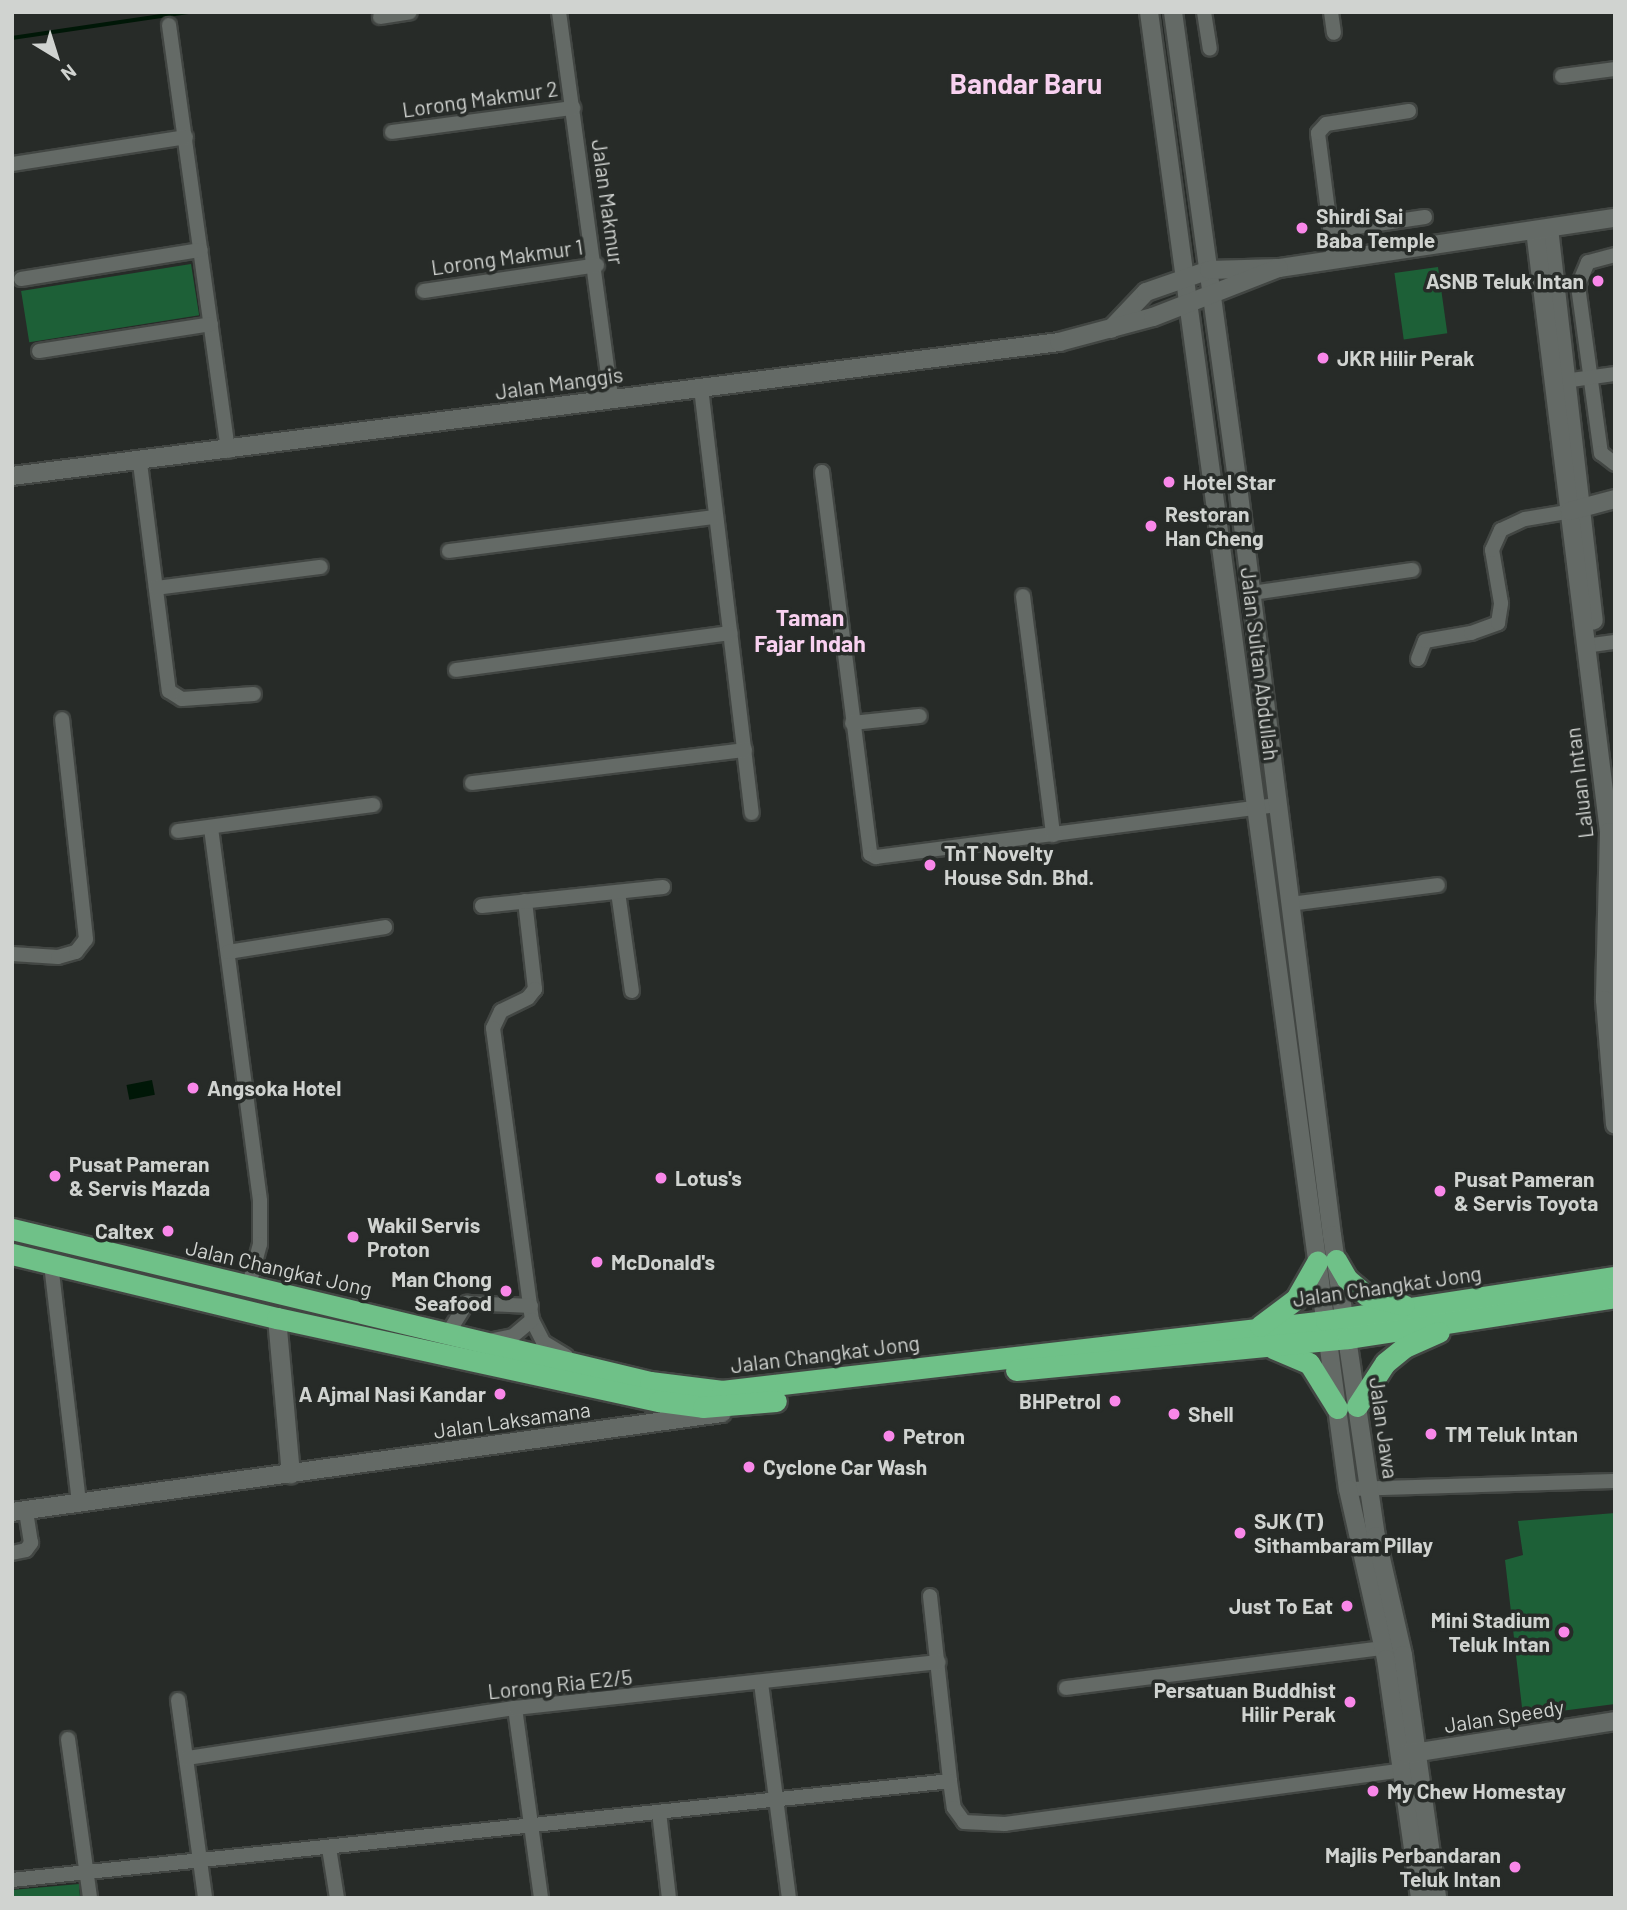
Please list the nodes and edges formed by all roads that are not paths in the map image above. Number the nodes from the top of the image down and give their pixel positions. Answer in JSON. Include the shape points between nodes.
{"nodes":[{"id":1,"x":410,"y":12,"type":"edge"},
{"id":2,"x":559,"y":12,"type":"edge"},
{"id":3,"x":1150,"y":12,"type":"edge"},
{"id":4,"x":1173,"y":12,"type":"edge"},
{"id":5,"x":1204,"y":12,"type":"edge"},
{"id":6,"x":1331,"y":12,"type":"edge"},
{"id":7,"x":380,"y":17,"type":"dead end"},
{"id":8,"x":169,"y":25,"type":"dead end"},
{"id":9,"x":1334,"y":33,"type":"dead end"},
{"id":10,"x":1210,"y":49,"type":"dead end"},
{"id":11,"x":1615,"y":69,"type":"edge"},
{"id":12,"x":1562,"y":76,"type":"dead end"},
{"id":13,"x":573,"y":108,"type":"junction"},
{"id":14,"x":1409,"y":111,"type":"dead end"},
{"id":15,"x":392,"y":132,"type":"dead end"},
{"id":16,"x":186,"y":137,"type":"junction"},
{"id":17,"x":12,"y":164,"type":"edge"},
{"id":18,"x":1425,"y":217,"type":"dead end"},
{"id":19,"x":1615,"y":218,"type":"edge"},
{"id":20,"x":1542,"y":229,"type":"junction"},
{"id":21,"x":1330,"y":231,"type":"junction"},
{"id":22,"x":201,"y":250,"type":"junction"},
{"id":23,"x":1615,"y":255,"type":"edge"},
{"id":24,"x":1334,"y":258,"type":"junction"},
{"id":25,"x":597,"y":265,"type":"junction"},
{"id":26,"x":1279,"y":268,"type":"junction"},
{"id":27,"x":1209,"y":270,"type":"junction"},
{"id":28,"x":1184,"y":276,"type":"junction"},
{"id":29,"x":21,"y":279,"type":"dead end"},
{"id":30,"x":424,"y":291,"type":"dead end"},
{"id":31,"x":1213,"y":296,"type":"junction"},
{"id":32,"x":1187,"y":305,"type":"junction"},
{"id":33,"x":211,"y":324,"type":"junction"},
{"id":34,"x":1111,"y":329,"type":"junction"},
{"id":35,"x":39,"y":351,"type":"dead end"},
{"id":36,"x":1615,"y":374,"type":"edge"},
{"id":37,"x":1588,"y":377,"type":"junction"},
{"id":38,"x":1559,"y":382,"type":"junction"},
{"id":39,"x":701,"y":388,"type":"junction"},
{"id":40,"x":611,"y":399,"type":"junction"},
{"id":41,"x":228,"y":451,"type":"junction"},
{"id":42,"x":139,"y":463,"type":"junction"},
{"id":43,"x":1615,"y":464,"type":"edge"},
{"id":44,"x":822,"y":472,"type":"dead end"},
{"id":45,"x":12,"y":476,"type":"edge"},
{"id":46,"x":1615,"y":499,"type":"edge"},
{"id":47,"x":1615,"y":511,"type":"edge"},
{"id":48,"x":1575,"y":512,"type":"junction"},
{"id":49,"x":716,"y":517,"type":"junction"},
{"id":50,"x":449,"y":551,"type":"dead end"},
{"id":51,"x":321,"y":567,"type":"dead end"},
{"id":52,"x":1412,"y":570,"type":"dead end"},
{"id":53,"x":156,"y":587,"type":"junction"},
{"id":54,"x":1252,"y":593,"type":"junction"},
{"id":55,"x":1023,"y":596,"type":"dead end"},
{"id":56,"x":730,"y":633,"type":"junction"},
{"id":57,"x":1599,"y":644,"type":"edge"},
{"id":58,"x":1418,"y":659,"type":"dead end"},
{"id":59,"x":456,"y":670,"type":"dead end"},
{"id":60,"x":254,"y":694,"type":"dead end"},
{"id":61,"x":920,"y":716,"type":"dead end"},
{"id":62,"x":62,"y":719,"type":"dead end"},
{"id":63,"x":852,"y":723,"type":"junction"},
{"id":64,"x":745,"y":750,"type":"junction"},
{"id":65,"x":472,"y":783,"type":"dead end"},
{"id":66,"x":1615,"y":783,"type":"edge"},
{"id":67,"x":1278,"y":805,"type":"junction"},
{"id":68,"x":373,"y":806,"type":"dead end"},
{"id":69,"x":1256,"y":808,"type":"junction"},
{"id":70,"x":752,"y":813,"type":"dead end"},
{"id":71,"x":211,"y":828,"type":"junction"},
{"id":72,"x":177,"y":831,"type":"dead end"},
{"id":73,"x":1053,"y":835,"type":"junction"},
{"id":74,"x":1438,"y":884,"type":"dead end"},
{"id":75,"x":663,"y":887,"type":"dead end"},
{"id":76,"x":618,"y":892,"type":"junction"},
{"id":77,"x":525,"y":901,"type":"junction"},
{"id":78,"x":1290,"y":904,"type":"junction"},
{"id":79,"x":482,"y":906,"type":"dead end"},
{"id":80,"x":385,"y":927,"type":"dead end"},
{"id":81,"x":228,"y":952,"type":"junction"},
{"id":82,"x":12,"y":954,"type":"edge"},
{"id":83,"x":632,"y":991,"type":"dead end"},
{"id":84,"x":1610,"y":999,"type":"edge"},
{"id":85,"x":1615,"y":1125,"type":"edge"},
{"id":86,"x":12,"y":1229,"type":"edge"},
{"id":87,"x":12,"y":1254,"type":"edge"},
{"id":88,"x":1327,"y":1261,"type":"junction"},
{"id":89,"x":51,"y":1264,"type":"junction"},
{"id":90,"x":249,"y":1285,"type":"junction"},
{"id":91,"x":1614,"y":1287,"type":"edge"},
{"id":92,"x":1414,"y":1307,"type":"junction"},
{"id":93,"x":344,"y":1309,"type":"junction"},
{"id":94,"x":532,"y":1313,"type":"junction"},
{"id":95,"x":277,"y":1318,"type":"junction"},
{"id":96,"x":1473,"y":1319,"type":"junction"},
{"id":97,"x":1337,"y":1329,"type":"junction"},
{"id":98,"x":448,"y":1333,"type":"junction"},
{"id":99,"x":1260,"y":1337,"type":"junction"},
{"id":100,"x":485,"y":1341,"type":"junction"},
{"id":101,"x":395,"y":1344,"type":"junction"},
{"id":102,"x":579,"y":1363,"type":"junction"},
{"id":103,"x":738,"y":1406,"type":"junction"},
{"id":104,"x":1347,"y":1407,"type":"junction"},
{"id":105,"x":290,"y":1474,"type":"junction"},
{"id":106,"x":1615,"y":1481,"type":"edge"},
{"id":107,"x":1369,"y":1488,"type":"junction"},
{"id":108,"x":1348,"y":1489,"type":"junction"},
{"id":109,"x":79,"y":1502,"type":"junction"},
{"id":110,"x":19,"y":1511,"type":"edge"},
{"id":111,"x":12,"y":1553,"type":"edge"},
{"id":112,"x":930,"y":1596,"type":"dead end"},
{"id":113,"x":1387,"y":1639,"type":"junction"},
{"id":114,"x":939,"y":1662,"type":"junction"},
{"id":115,"x":761,"y":1684,"type":"junction"},
{"id":116,"x":1066,"y":1688,"type":"dead end"},
{"id":117,"x":178,"y":1700,"type":"dead end"},
{"id":118,"x":515,"y":1708,"type":"junction"},
{"id":119,"x":1615,"y":1721,"type":"edge"},
{"id":120,"x":68,"y":1739,"type":"dead end"},
{"id":121,"x":187,"y":1758,"type":"junction"},
{"id":122,"x":1410,"y":1761,"type":"junction"},
{"id":123,"x":950,"y":1781,"type":"junction"},
{"id":124,"x":776,"y":1799,"type":"junction"},
{"id":125,"x":659,"y":1812,"type":"junction"},
{"id":126,"x":531,"y":1825,"type":"junction"},
{"id":127,"x":329,"y":1848,"type":"junction"},
{"id":128,"x":200,"y":1862,"type":"junction"},
{"id":129,"x":87,"y":1872,"type":"junction"},
{"id":130,"x":12,"y":1880,"type":"edge"},
{"id":131,"x":90,"y":1898,"type":"edge"},
{"id":132,"x":205,"y":1898,"type":"edge"},
{"id":133,"x":337,"y":1898,"type":"edge"},
{"id":134,"x":541,"y":1898,"type":"edge"},
{"id":135,"x":669,"y":1898,"type":"edge"},
{"id":136,"x":789,"y":1898,"type":"edge"},
{"id":137,"x":1420,"y":1898,"type":"edge"},
{"id":138,"x":1437,"y":1898,"type":"edge"}],
"edges":[{"from":1,"to":7,"type":"street"},
{"from":2,"to":13,"type":"street","name":"Jalan Makmur"},
{"from":3,"to":28,"type":"street","name":"Jalan Sultan Abdullah"},
{"from":4,"to":27,"type":"street","name":"Jalan Sultan Abdullah"},
{"from":5,"to":10,"type":"street"},
{"from":6,"to":9,"type":"street"},
{"from":8,"to":16,"type":"street"},
{"from":11,"to":12,"type":"street"},
{"from":13,"to":15,"type":"street","name":"Lorong Makmur 2"},
{"from":13,"to":25,"type":"street","name":"Jalan Makmur"},
{"from":14,"to":21,"type":"street","via":[[1326,124],[1318,133]]},
{"from":16,"to":17,"type":"street"},
{"from":16,"to":22,"type":"street"},
{"from":18,"to":21,"type":"street"},
{"from":19,"to":20,"type":"street"},
{"from":20,"to":24,"type":"street"},
{"from":20,"to":38,"type":"street","name":"Laluan Intan"},
{"from":21,"to":24,"type":"street"},
{"from":22,"to":29,"type":"street"},
{"from":22,"to":33,"type":"street"},
{"from":23,"to":37,"type":"street","via":[[1588,262],[1581,271],[1578,285]]},
{"from":24,"to":26,"type":"street"},
{"from":25,"to":30,"type":"street","name":"Lorong Makmur 1"},
{"from":25,"to":40,"type":"street","name":"Jalan Makmur"},
{"from":26,"to":27,"type":"street"},
{"from":26,"to":31,"type":"street","name":"Jalan Manggis"},
{"from":27,"to":28,"type":"street"},
{"from":27,"to":31,"type":"street","name":"Jalan Sultan Abdullah"},
{"from":28,"to":32,"type":"street","name":"Jalan Sultan Abdullah"},
{"from":28,"to":34,"type":"street","via":[[1146,292]]},
{"from":31,"to":32,"type":"street","name":"Jalan Manggis"},
{"from":31,"to":54,"type":"street","name":"Jalan Sultan Abdullah"},
{"from":32,"to":34,"type":"street","name":"Jalan Manggis"},
{"from":32,"to":69,"type":"street","name":"Jalan Sultan Abdullah"},
{"from":33,"to":35,"type":"street"},
{"from":33,"to":41,"type":"street"},
{"from":34,"to":39,"type":"street","name":"Jalan Manggis","via":[[990,352]]},
{"from":36,"to":37,"type":"street"},
{"from":37,"to":38,"type":"street"},
{"from":37,"to":43,"type":"street","via":[[1601,453]]},
{"from":38,"to":48,"type":"street","name":"Laluan Intan"},
{"from":39,"to":40,"type":"street","name":"Jalan Manggis"},
{"from":39,"to":49,"type":"street"},
{"from":40,"to":41,"type":"street","name":"Jalan Manggis"},
{"from":41,"to":42,"type":"street","name":"Jalan Manggis"},
{"from":42,"to":45,"type":"street","name":"Jalan Manggis"},
{"from":42,"to":53,"type":"street"},
{"from":44,"to":63,"type":"street"},
{"from":46,"to":48,"type":"street"},
{"from":47,"to":48,"type":"street"},
{"from":48,"to":57,"type":"street","name":"Laluan Intan"},
{"from":48,"to":58,"type":"street","via":[[1525,519],[1501,530],[1492,550],[1501,603],[1498,622],[1471,633],[1425,641]]},
{"from":49,"to":50,"type":"street"},
{"from":49,"to":56,"type":"street"},
{"from":51,"to":53,"type":"street"},
{"from":52,"to":54,"type":"street"},
{"from":53,"to":60,"type":"street","via":[[166,675],[174,697]]},
{"from":54,"to":67,"type":"street","name":"Jalan Sultan Abdullah"},
{"from":55,"to":73,"type":"street"},
{"from":56,"to":59,"type":"street"},
{"from":56,"to":64,"type":"street"},
{"from":57,"to":66,"type":"street","name":"Laluan Intan"},
{"from":57,"to":84,"type":"street","name":"Laluan Intan","via":[[1609,832]]},
{"from":61,"to":63,"type":"street"},
{"from":62,"to":82,"type":"street","via":[[86,939],[76,952],[58,957]]},
{"from":63,"to":73,"type":"street","via":[[870,854],[876,857]]},
{"from":64,"to":65,"type":"street"},
{"from":64,"to":70,"type":"street"},
{"from":67,"to":69,"type":"street"},
{"from":67,"to":78,"type":"street","name":"Jalan Sultan Abdullah"},
{"from":68,"to":71,"type":"street"},
{"from":69,"to":73,"type":"street"},
{"from":69,"to":88,"type":"street","name":"Jalan Sultan Abdullah"},
{"from":71,"to":72,"type":"street"},
{"from":71,"to":81,"type":"street"},
{"from":74,"to":78,"type":"street"},
{"from":75,"to":76,"type":"street"},
{"from":76,"to":77,"type":"street"},
{"from":76,"to":83,"type":"street"},
{"from":77,"to":79,"type":"street"},
{"from":77,"to":94,"type":"street","via":[[535,989],[528,998],[502,1011],[493,1028]]},
{"from":78,"to":88,"type":"street","name":"Jalan Sultan Abdullah"},
{"from":80,"to":81,"type":"street"},
{"from":81,"to":90,"type":"street","via":[[262,1220]]},
{"from":84,"to":85,"type":"street","name":"Laluan Intan"},
{"from":86,"to":90,"type":"highway","name":"Jalan Changkat Jong"},
{"from":87,"to":89,"type":"highway","name":"Jalan Changkat Jong"},
{"from":88,"to":92,"type":"highway","via":[[1366,1295]]},
{"from":88,"to":97,"type":"street","name":"Jalan Sultan Abdullah"},
{"from":88,"to":99,"type":"highway"},
{"from":89,"to":95,"type":"highway","name":"Jalan Changkat Jong"},
{"from":89,"to":109,"type":"street"},
{"from":90,"to":93,"type":"highway","name":"Jalan Changkat Jong"},
{"from":91,"to":92,"type":"highway","name":"Jalan Changkat Jong"},
{"from":91,"to":96,"type":"highway","name":"Jalan Changkat Jong"},
{"from":92,"to":97,"type":"highway","name":"Jalan Changkat Jong"},
{"from":93,"to":98,"type":"highway","name":"Jalan Changkat Jong"},
{"from":93,"to":101,"type":"highway","via":[[387,1329]]},
{"from":94,"to":98,"type":"street","via":[[467,1303]]},
{"from":94,"to":100,"type":"street","via":[[513,1336]]},
{"from":94,"to":102,"type":"street","via":[[543,1342]]},
{"from":95,"to":101,"type":"highway","name":"Jalan Changkat Jong"},
{"from":95,"to":105,"type":"street"},
{"from":96,"to":97,"type":"highway","name":"Jalan Changkat Jong"},
{"from":96,"to":104,"type":"highway","via":[[1405,1347]]},
{"from":97,"to":99,"type":"highway","name":"Jalan Changkat Jong"},
{"from":97,"to":104,"type":"street","name":"Jalan Jawa"},
{"from":98,"to":100,"type":"highway","name":"Jalan Changkat Jong"},
{"from":99,"to":102,"type":"highway","name":"Jalan Changkat Jong","via":[[740,1391],[680,1387]]},
{"from":99,"to":103,"type":"highway","name":"Jalan Changkat Jong"},
{"from":99,"to":104,"type":"highway","via":[[1309,1363]]},
{"from":100,"to":102,"type":"highway","name":"Jalan Changkat Jong"},
{"from":101,"to":103,"type":"highway","name":"Jalan Changkat Jong","via":[[659,1401]]},
{"from":103,"to":105,"type":"street","name":"Jalan Laksamana","via":[[693,1419]]},
{"from":104,"to":107,"type":"street","name":"Jalan Jawa"},
{"from":104,"to":108,"type":"street","name":"Jalan Jawa"},
{"from":105,"to":109,"type":"street","name":"Jalan Laksamana"},
{"from":106,"to":107,"type":"street"},
{"from":107,"to":108,"type":"street"},
{"from":107,"to":113,"type":"street","name":"Jalan Jawa"},
{"from":108,"to":113,"type":"street","name":"Jalan Jawa"},
{"from":109,"to":110,"type":"street","name":"Jalan Laksamana"},
{"from":110,"to":111,"type":"street","via":[[31,1543],[26,1550]]},
{"from":112,"to":114,"type":"street"},
{"from":113,"to":116,"type":"street"},
{"from":113,"to":122,"type":"street","name":"Jalan Jawa"},
{"from":114,"to":115,"type":"street","name":"Lorong Ria E2/5"},
{"from":114,"to":123,"type":"street"},
{"from":115,"to":118,"type":"street","name":"Lorong Ria E2/5"},
{"from":115,"to":124,"type":"street"},
{"from":117,"to":121,"type":"street"},
{"from":118,"to":121,"type":"street","name":"Lorong Ria E2/5"},
{"from":118,"to":126,"type":"street"},
{"from":119,"to":122,"type":"street","name":"Jalan Speedy"},
{"from":120,"to":129,"type":"street"},
{"from":121,"to":128,"type":"street"},
{"from":122,"to":123,"type":"street","via":[[985,1826],[964,1822],[954,1808]]},
{"from":122,"to":137,"type":"street","name":"Jalan Jawa"},
{"from":122,"to":138,"type":"street","name":"Jalan Jawa"},
{"from":123,"to":124,"type":"street"},
{"from":124,"to":125,"type":"street"},
{"from":124,"to":136,"type":"street"},
{"from":125,"to":126,"type":"street"},
{"from":125,"to":135,"type":"street"},
{"from":126,"to":127,"type":"street"},
{"from":126,"to":134,"type":"street"},
{"from":127,"to":128,"type":"street"},
{"from":127,"to":133,"type":"street"},
{"from":128,"to":129,"type":"street"},
{"from":128,"to":132,"type":"street"},
{"from":129,"to":130,"type":"street"},
{"from":129,"to":131,"type":"street"}]}
